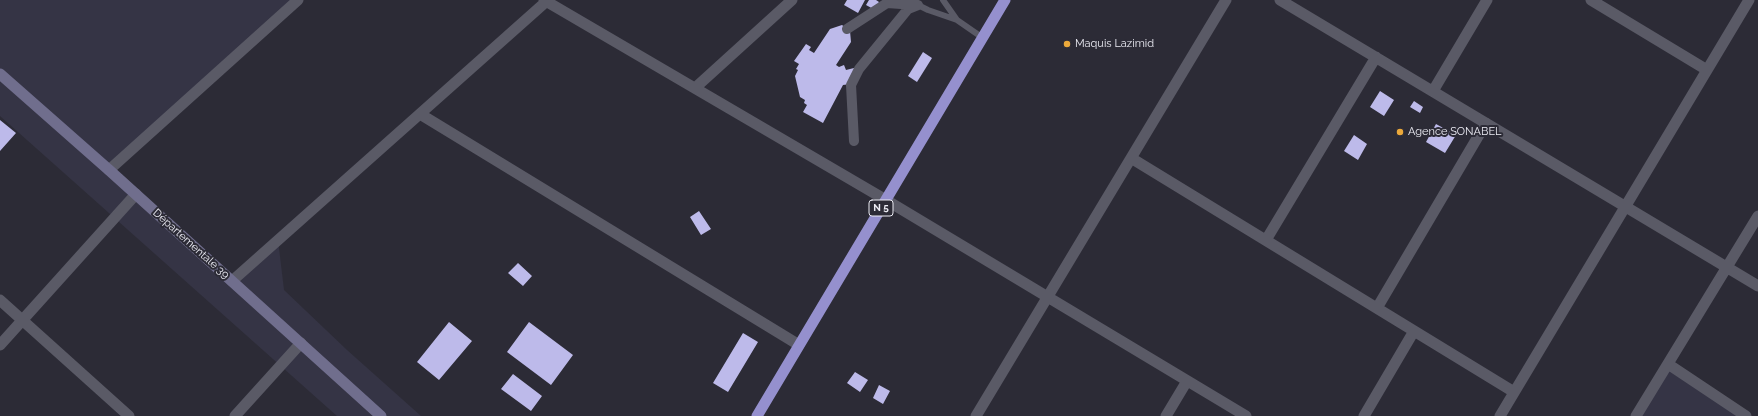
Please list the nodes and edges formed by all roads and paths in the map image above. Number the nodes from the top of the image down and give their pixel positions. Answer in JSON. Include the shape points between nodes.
{"nodes":[{"id":1,"x":298,"y":0,"type":"edge"},
{"id":2,"x":546,"y":0,"type":"edge"},
{"id":3,"x":792,"y":0,"type":"edge"},
{"id":4,"x":943,"y":0,"type":"edge"},
{"id":5,"x":1005,"y":0,"type":"edge"},
{"id":6,"x":1226,"y":0,"type":"edge"},
{"id":7,"x":1280,"y":0,"type":"edge"},
{"id":8,"x":1487,"y":0,"type":"edge"},
{"id":9,"x":1591,"y":0,"type":"edge"},
{"id":10,"x":1749,"y":0,"type":"edge"},
{"id":11,"x":916,"y":2,"type":"edge"},
{"id":12,"x":957,"y":20,"type":"junction"},
{"id":13,"x":847,"y":29,"type":"dead end"},
{"id":14,"x":983,"y":38,"type":"junction"},
{"id":15,"x":1376,"y":57,"type":"junction"},
{"id":16,"x":1707,"y":70,"type":"junction"},
{"id":17,"x":0,"y":74,"type":"edge"},
{"id":18,"x":695,"y":88,"type":"junction"},
{"id":19,"x":1433,"y":91,"type":"junction"},
{"id":20,"x":420,"y":114,"type":"junction"},
{"id":21,"x":1486,"y":123,"type":"junction"},
{"id":22,"x":854,"y":141,"type":"dead end"},
{"id":23,"x":1131,"y":158,"type":"junction"},
{"id":24,"x":109,"y":170,"type":"junction"},
{"id":25,"x":136,"y":194,"type":"junction"},
{"id":26,"x":886,"y":200,"type":"junction"},
{"id":27,"x":1625,"y":207,"type":"junction"},
{"id":28,"x":1758,"y":216,"type":"edge"},
{"id":29,"x":1266,"y":240,"type":"junction"},
{"id":30,"x":1727,"y":268,"type":"junction"},
{"id":31,"x":232,"y":282,"type":"junction"},
{"id":32,"x":1758,"y":286,"type":"edge"},
{"id":33,"x":1048,"y":297,"type":"junction"},
{"id":34,"x":0,"y":300,"type":"edge"},
{"id":35,"x":1377,"y":308,"type":"junction"},
{"id":36,"x":22,"y":320,"type":"junction"},
{"id":37,"x":1414,"y":331,"type":"junction"},
{"id":38,"x":301,"y":343,"type":"junction"},
{"id":39,"x":0,"y":345,"type":"edge"},
{"id":40,"x":799,"y":345,"type":"junction"},
{"id":41,"x":1668,"y":364,"type":"junction"},
{"id":42,"x":1187,"y":381,"type":"junction"},
{"id":43,"x":1514,"y":392,"type":"junction"},
{"id":44,"x":129,"y":416,"type":"edge"},
{"id":45,"x":235,"y":416,"type":"edge"},
{"id":46,"x":380,"y":416,"type":"edge"},
{"id":47,"x":757,"y":416,"type":"edge"},
{"id":48,"x":976,"y":416,"type":"edge"},
{"id":49,"x":1166,"y":416,"type":"edge"},
{"id":50,"x":1246,"y":416,"type":"edge"},
{"id":51,"x":1364,"y":416,"type":"edge"},
{"id":52,"x":1500,"y":416,"type":"edge"},
{"id":53,"x":1636,"y":416,"type":"edge"},
{"id":54,"x":1746,"y":416,"type":"edge"}],
"edges":[{"from":1,"to":24,"type":"street"},
{"from":2,"to":18,"type":"street"},
{"from":2,"to":20,"type":"street"},
{"from":3,"to":18,"type":"street"},
{"from":4,"to":12,"type":"lane"},
{"from":5,"to":14,"type":"highway","number":"N 5"},
{"from":6,"to":23,"type":"street"},
{"from":7,"to":15,"type":"street"},
{"from":8,"to":19,"type":"street"},
{"from":9,"to":16,"type":"street"},
{"from":10,"to":16,"type":"street"},
{"from":11,"to":12,"type":"lane"},
{"from":11,"to":13,"type":"street","via":[[887,3]]},
{"from":11,"to":22,"type":"street","via":[[859,69],[853,80],[851,85]]},
{"from":12,"to":14,"type":"lane"},
{"from":14,"to":26,"type":"highway","number":"N 5"},
{"from":15,"to":19,"type":"street"},
{"from":15,"to":29,"type":"street"},
{"from":16,"to":27,"type":"street"},
{"from":17,"to":24,"type":"main road","name":"Départementale 39"},
{"from":18,"to":26,"type":"street"},
{"from":19,"to":21,"type":"street"},
{"from":20,"to":31,"type":"street"},
{"from":20,"to":40,"type":"street"},
{"from":21,"to":27,"type":"street"},
{"from":21,"to":35,"type":"street"},
{"from":23,"to":29,"type":"street"},
{"from":23,"to":33,"type":"street"},
{"from":24,"to":25,"type":"main road","name":"Départementale 39"},
{"from":25,"to":31,"type":"main road","name":"Départementale 39"},
{"from":25,"to":36,"type":"street"},
{"from":26,"to":33,"type":"street"},
{"from":26,"to":40,"type":"highway","number":"N 5"},
{"from":27,"to":30,"type":"street"},
{"from":27,"to":43,"type":"street"},
{"from":28,"to":30,"type":"street"},
{"from":29,"to":35,"type":"street"},
{"from":30,"to":32,"type":"street"},
{"from":30,"to":41,"type":"street"},
{"from":31,"to":38,"type":"main road","name":"Départementale 39"},
{"from":33,"to":42,"type":"street"},
{"from":33,"to":48,"type":"street"},
{"from":34,"to":36,"type":"street"},
{"from":35,"to":37,"type":"street"},
{"from":36,"to":39,"type":"street"},
{"from":36,"to":44,"type":"street"},
{"from":37,"to":43,"type":"street"},
{"from":37,"to":51,"type":"street"},
{"from":38,"to":45,"type":"street"},
{"from":38,"to":46,"type":"main road","name":"Départementale 39"},
{"from":40,"to":47,"type":"highway","number":"N 5"},
{"from":41,"to":53,"type":"street"},
{"from":41,"to":54,"type":"street"},
{"from":42,"to":49,"type":"street"},
{"from":42,"to":50,"type":"street"},
{"from":43,"to":52,"type":"street"}]}
